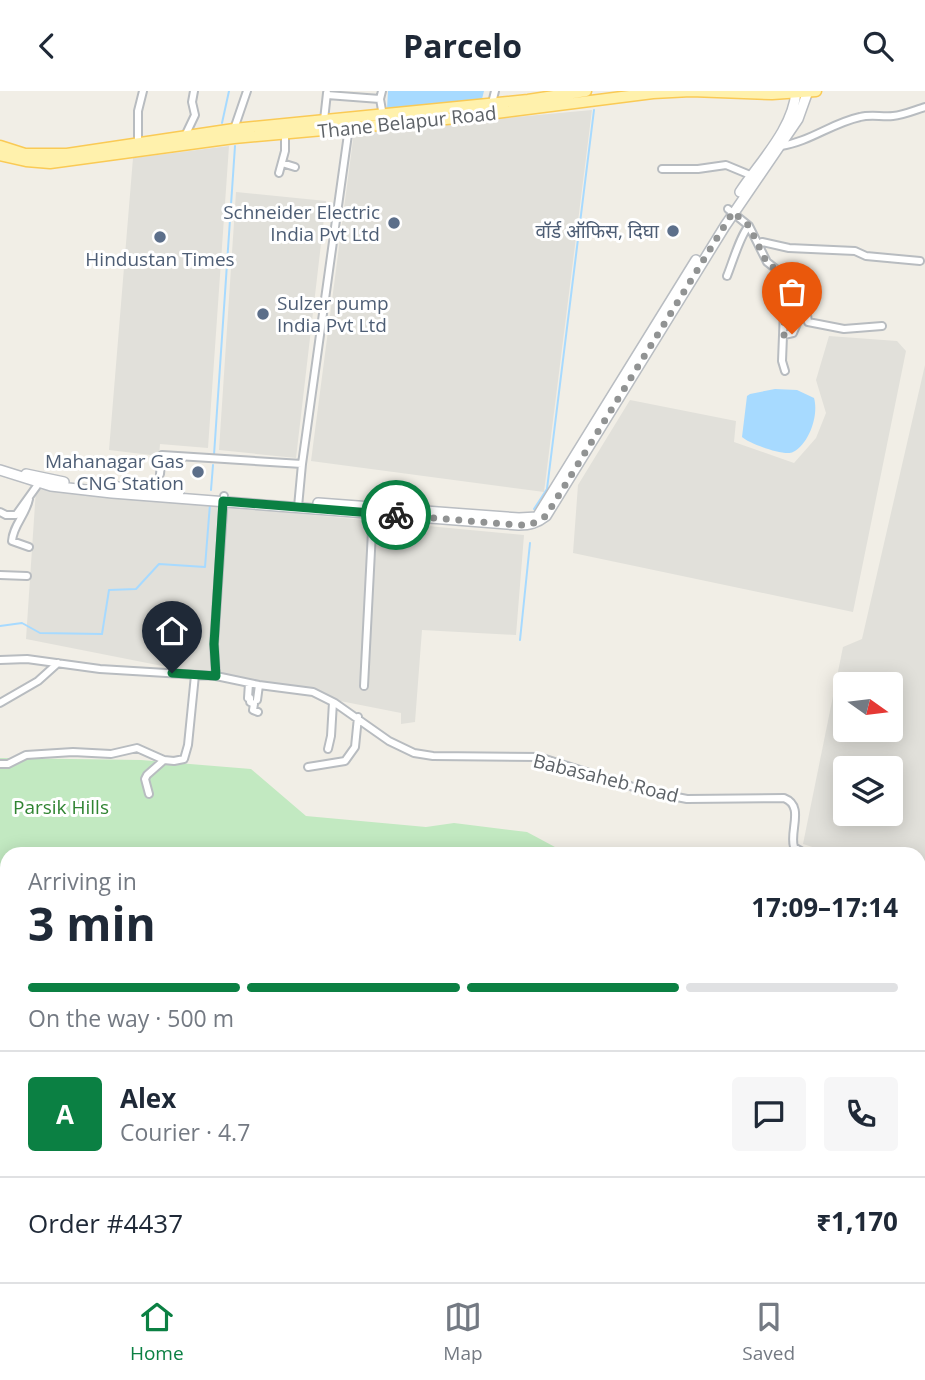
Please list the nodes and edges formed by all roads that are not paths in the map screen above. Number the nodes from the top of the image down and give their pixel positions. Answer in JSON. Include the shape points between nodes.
{"nodes":[{"id":1,"x":143,"y":91,"type":"edge"},
{"id":2,"x":194,"y":91,"type":"edge"},
{"id":3,"x":247,"y":91,"type":"edge"},
{"id":4,"x":382,"y":91,"type":"edge"},
{"id":5,"x":495,"y":91,"type":"edge"},
{"id":6,"x":586,"y":91,"type":"edge"},
{"id":7,"x":811,"y":91,"type":"edge"},
{"id":8,"x":796,"y":92,"type":"edge"},
{"id":9,"x":327,"y":93,"type":"edge"},
{"id":10,"x":540,"y":94,"type":"edge"},
{"id":11,"x":380,"y":99,"type":"junction"},
{"id":12,"x":492,"y":103,"type":"junction"},
{"id":13,"x":925,"y":107,"type":"edge"},
{"id":14,"x":324,"y":120,"type":"junction"},
{"id":15,"x":383,"y":120,"type":"junction"},
{"id":16,"x":350,"y":123,"type":"junction"},
{"id":17,"x":284,"y":129,"type":"junction"},
{"id":18,"x":234,"y":134,"type":"junction"},
{"id":19,"x":186,"y":136,"type":"junction"},
{"id":20,"x":0,"y":146,"type":"edge"},
{"id":21,"x":781,"y":146,"type":"junction"},
{"id":22,"x":138,"y":147,"type":"junction"},
{"id":23,"x":0,"y":155,"type":"edge"},
{"id":24,"x":282,"y":163,"type":"junction"},
{"id":25,"x":295,"y":167,"type":"dead end"},
{"id":26,"x":662,"y":169,"type":"dead end"},
{"id":27,"x":279,"y":173,"type":"dead end"},
{"id":28,"x":754,"y":177,"type":"junction"},
{"id":29,"x":731,"y":210,"type":"junction"},
{"id":30,"x":749,"y":226,"type":"junction"},
{"id":31,"x":760,"y":246,"type":"junction"},
{"id":32,"x":920,"y":261,"type":"dead end"},
{"id":33,"x":727,"y":275,"type":"dead end"},
{"id":34,"x":784,"y":275,"type":"junction"},
{"id":35,"x":807,"y":314,"type":"junction"},
{"id":36,"x":882,"y":326,"type":"dead end"},
{"id":37,"x":784,"y":335,"type":"junction"},
{"id":38,"x":785,"y":371,"type":"dead end"},
{"id":39,"x":0,"y":464,"type":"edge"},
{"id":40,"x":302,"y":464,"type":"junction"},
{"id":41,"x":0,"y":470,"type":"edge"},
{"id":42,"x":160,"y":474,"type":"dead end"},
{"id":43,"x":38,"y":484,"type":"junction"},
{"id":44,"x":29,"y":499,"type":"junction"},
{"id":45,"x":221,"y":499,"type":"junction"},
{"id":46,"x":299,"y":504,"type":"junction"},
{"id":47,"x":373,"y":510,"type":"junction"},
{"id":48,"x":0,"y":512,"type":"edge"},
{"id":49,"x":29,"y":547,"type":"dead end"},
{"id":50,"x":0,"y":575,"type":"edge"},
{"id":51,"x":27,"y":576,"type":"dead end"},
{"id":52,"x":0,"y":660,"type":"edge"},
{"id":53,"x":58,"y":663,"type":"junction"},
{"id":54,"x":195,"y":675,"type":"junction"},
{"id":55,"x":216,"y":676,"type":"junction"},
{"id":56,"x":249,"y":683,"type":"junction"},
{"id":57,"x":258,"y":685,"type":"junction"},
{"id":58,"x":364,"y":686,"type":"dead end"},
{"id":59,"x":1,"y":701,"type":"edge"},
{"id":60,"x":257,"y":701,"type":"dead end"},
{"id":61,"x":333,"y":702,"type":"junction"},
{"id":62,"x":258,"y":712,"type":"dead end"},
{"id":63,"x":358,"y":717,"type":"junction"},
{"id":64,"x":328,"y":749,"type":"dead end"},
{"id":65,"x":164,"y":760,"type":"junction"},
{"id":66,"x":0,"y":764,"type":"edge"},
{"id":67,"x":309,"y":767,"type":"dead end"},
{"id":68,"x":149,"y":794,"type":"dead end"},
{"id":69,"x":794,"y":847,"type":"edge"}],
"edges":[{"from":1,"to":22,"type":"street"},
{"from":2,"to":19,"type":"street","via":[[195,114]]},
{"from":3,"to":18,"type":"street"},
{"from":4,"to":11,"type":"street"},
{"from":5,"to":12,"type":"street"},
{"from":6,"to":10,"type":"main road","name":"Thane Belapur Road"},
{"from":7,"to":8,"type":"main road","name":"Thane Belapur Road"},
{"from":7,"to":21,"type":"main road"},
{"from":8,"to":15,"type":"main road","name":"Thane Belapur Road","via":[[653,93],[530,110]]},
{"from":8,"to":28,"type":"main road","via":[[782,130]]},
{"from":9,"to":11,"type":"street"},
{"from":9,"to":14,"type":"street"},
{"from":10,"to":12,"type":"main road","name":"Thane Belapur Road"},
{"from":11,"to":15,"type":"street"},
{"from":12,"to":15,"type":"main road","name":"Thane Belapur Road"},
{"from":13,"to":21,"type":"street","via":[[893,116],[860,117]]},
{"from":14,"to":16,"type":"main road","name":"Thane Belapur Road"},
{"from":14,"to":17,"type":"main road","name":"Thane Belapur Road"},
{"from":15,"to":16,"type":"main road","name":"Thane Belapur Road"},
{"from":16,"to":17,"type":"main road","name":"Thane Belapur Road"},
{"from":16,"to":40,"type":"street"},
{"from":17,"to":18,"type":"main road","name":"Thane Belapur Road"},
{"from":17,"to":24,"type":"street"},
{"from":18,"to":19,"type":"main road","name":"Thane Belapur Road"},
{"from":18,"to":22,"type":"main road","name":"Thane Belapur Road"},
{"from":19,"to":22,"type":"main road","name":"Thane Belapur Road"},
{"from":20,"to":22,"type":"main road","name":"Thane Belapur Road","via":[[50,156]]},
{"from":21,"to":28,"type":"main road"},
{"from":22,"to":23,"type":"main road","name":"Thane Belapur Road","via":[[50,163]]},
{"from":24,"to":25,"type":"street"},
{"from":24,"to":27,"type":"street"},
{"from":26,"to":28,"type":"street","via":[[726,165]]},
{"from":28,"to":29,"type":"main road"},
{"from":29,"to":30,"type":"street"},
{"from":29,"to":47,"type":"main road","via":[[546,516],[519,525]]},
{"from":30,"to":31,"type":"street"},
{"from":30,"to":33,"type":"street"},
{"from":31,"to":32,"type":"street","via":[[762,242],[789,248],[850,250]]},
{"from":31,"to":34,"type":"street","via":[[767,263]]},
{"from":34,"to":35,"type":"street","via":[[800,285]]},
{"from":34,"to":37,"type":"street"},
{"from":35,"to":36,"type":"street","via":[[808,321],[844,329]]},
{"from":35,"to":37,"type":"street","via":[[793,333]]},
{"from":37,"to":38,"type":"street"},
{"from":39,"to":45,"type":"main road","via":[[62,482]]},
{"from":40,"to":42,"type":"street","via":[[162,455]]},
{"from":40,"to":46,"type":"street"},
{"from":41,"to":43,"type":"main road"},
{"from":43,"to":44,"type":"street"},
{"from":43,"to":45,"type":"main road"},
{"from":44,"to":48,"type":"street","via":[[16,515]]},
{"from":44,"to":49,"type":"street","via":[[12,541]]},
{"from":45,"to":46,"type":"main road"},
{"from":45,"to":55,"type":"street"},
{"from":46,"to":47,"type":"main road"},
{"from":47,"to":58,"type":"street"},
{"from":50,"to":51,"type":"street"},
{"from":52,"to":53,"type":"street","name":"Babasaheb Road"},
{"from":53,"to":54,"type":"street","name":"Babasaheb Road"},
{"from":53,"to":59,"type":"street","via":[[38,681]]},
{"from":54,"to":55,"type":"street","name":"Babasaheb Road"},
{"from":54,"to":65,"type":"street","via":[[184,759]]},
{"from":55,"to":56,"type":"street","name":"Babasaheb Road"},
{"from":56,"to":57,"type":"street","name":"Babasaheb Road"},
{"from":56,"to":62,"type":"street","via":[[248,698]]},
{"from":57,"to":60,"type":"street"},
{"from":57,"to":61,"type":"street","name":"Babasaheb Road","via":[[313,692]]},
{"from":61,"to":63,"type":"street","name":"Babasaheb Road"},
{"from":61,"to":64,"type":"street"},
{"from":63,"to":67,"type":"street","via":[[355,747],[345,761]]},
{"from":63,"to":69,"type":"street","name":"Babasaheb Road","via":[[414,753],[539,757],[687,799],[785,798],[796,814]]},
{"from":65,"to":66,"type":"street","via":[[137,748],[111,754],[26,755]]},
{"from":65,"to":68,"type":"street","via":[[145,779]]}]}
